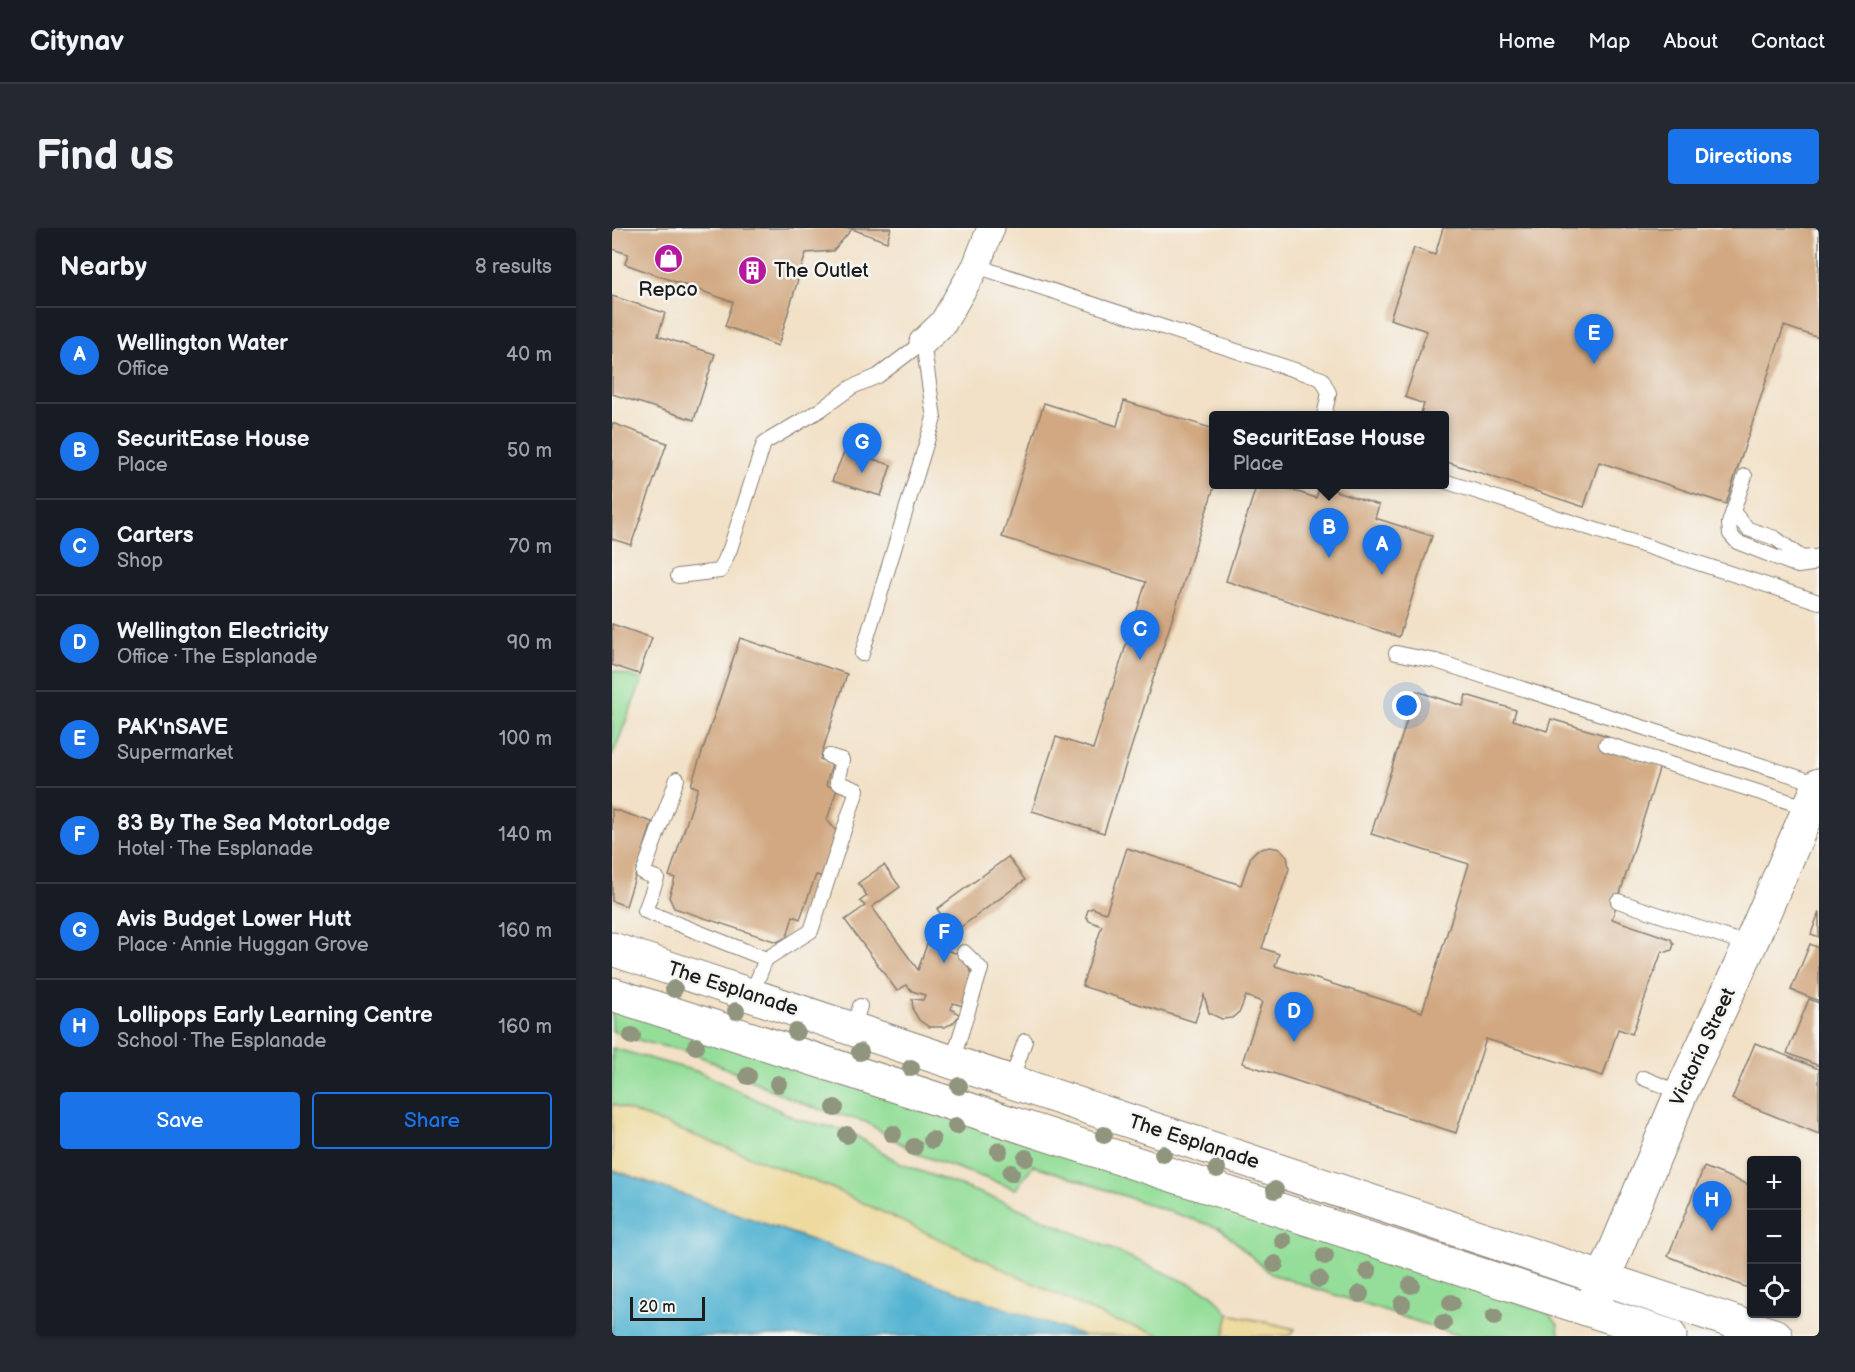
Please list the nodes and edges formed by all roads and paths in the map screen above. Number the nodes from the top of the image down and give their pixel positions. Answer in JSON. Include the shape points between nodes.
{"nodes":[{"id":1,"x":991,"y":228,"type":"edge"},
{"id":2,"x":976,"y":266,"type":"junction"},
{"id":3,"x":923,"y":342,"type":"junction"},
{"id":4,"x":1325,"y":411,"type":"edge"},
{"id":5,"x":1745,"y":476,"type":"dead end"},
{"id":6,"x":1449,"y":483,"type":"edge"},
{"id":7,"x":1819,"y":554,"type":"edge"},
{"id":8,"x":678,"y":576,"type":"dead end"},
{"id":9,"x":1819,"y":602,"type":"edge"},
{"id":10,"x":1396,"y":653,"type":"dead end"},
{"id":11,"x":862,"y":654,"type":"dead end"},
{"id":12,"x":1606,"y":744,"type":"dead end"},
{"id":13,"x":829,"y":756,"type":"dead end"},
{"id":14,"x":677,"y":779,"type":"dead end"},
{"id":15,"x":1816,"y":792,"type":"edge"},
{"id":16,"x":1618,"y":901,"type":"dead end"},
{"id":17,"x":1750,"y":945,"type":"junction"},
{"id":18,"x":612,"y":949,"type":"edge"},
{"id":19,"x":964,"y":952,"type":"dead end"},
{"id":20,"x":766,"y":959,"type":"junction"},
{"id":21,"x":612,"y":994,"type":"edge"},
{"id":22,"x":751,"y":995,"type":"junction"},
{"id":23,"x":1025,"y":1041,"type":"dead end"},
{"id":24,"x":952,"y":1062,"type":"junction"},
{"id":25,"x":1643,"y":1078,"type":"dead end"},
{"id":26,"x":1011,"y":1081,"type":"junction"},
{"id":27,"x":1681,"y":1093,"type":"junction"},
{"id":28,"x":1602,"y":1277,"type":"junction"},
{"id":29,"x":1590,"y":1310,"type":"junction"},
{"id":30,"x":1670,"y":1336,"type":"edge"},
{"id":31,"x":1776,"y":1336,"type":"edge"}],
"edges":[{"from":1,"to":2,"type":"street"},
{"from":2,"to":3,"type":"street","via":[[943,322]]},
{"from":2,"to":4,"type":"lane","via":[[1322,379],[1329,393]]},
{"from":3,"to":8,"type":"lane","via":[[878,376],[852,387],[764,443],[720,571]]},
{"from":3,"to":11,"type":"lane","via":[[934,418]]},
{"from":5,"to":7,"type":"lane","via":[[1729,523],[1730,534],[1737,542],[1798,566],[1812,564]]},
{"from":6,"to":9,"type":"lane"},
{"from":10,"to":15,"type":"lane","via":[[1436,661],[1747,759]]},
{"from":12,"to":15,"type":"lane"},
{"from":13,"to":20,"type":"lane","via":[[843,760],[837,782],[856,790],[811,931]]},
{"from":14,"to":20,"type":"lane","via":[[644,873],[657,878],[645,911]]},
{"from":15,"to":17,"type":"main road","name":"Victoria Street"},
{"from":16,"to":17,"type":"lane"},
{"from":17,"to":27,"type":"main road","name":"Victoria Street"},
{"from":18,"to":22,"type":"main road","name":"The Esplanade"},
{"from":19,"to":24,"type":"lane","via":[[981,969]]},
{"from":20,"to":22,"type":"lane"},
{"from":21,"to":29,"type":"main road","name":"The Esplanade"},
{"from":22,"to":24,"type":"main road","name":"The Esplanade","via":[[857,1018]]},
{"from":23,"to":26,"type":"lane"},
{"from":24,"to":26,"type":"main road","name":"The Esplanade"},
{"from":25,"to":27,"type":"lane"},
{"from":26,"to":28,"type":"main road","name":"The Esplanade"},
{"from":27,"to":28,"type":"main road","name":"Victoria Street"},
{"from":28,"to":29,"type":"main road","name":"Victoria Street"},
{"from":28,"to":31,"type":"main road","name":"The Esplanade"},
{"from":29,"to":30,"type":"main road","name":"The Esplanade"}]}
